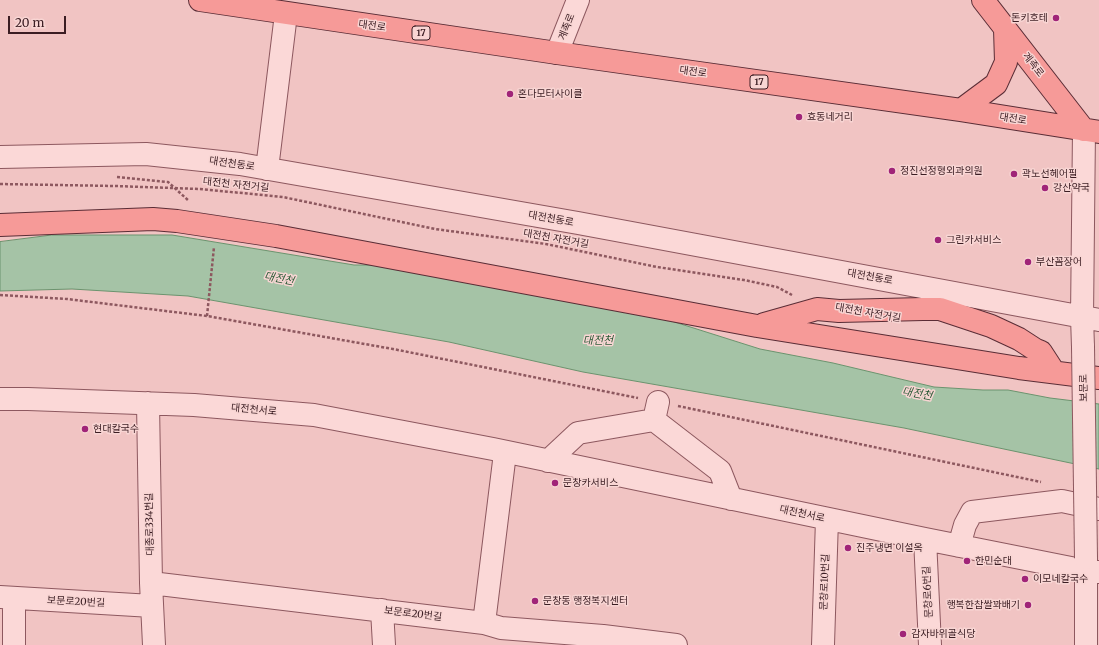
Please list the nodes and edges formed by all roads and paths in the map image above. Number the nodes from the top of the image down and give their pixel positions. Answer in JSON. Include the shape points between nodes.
{"nodes":[{"id":1,"x":200,"y":0,"type":"edge"},
{"id":2,"x":578,"y":0,"type":"edge"},
{"id":3,"x":983,"y":0,"type":"edge"},
{"id":4,"x":286,"y":14,"type":"junction"},
{"id":5,"x":1005,"y":29,"type":"junction"},
{"id":6,"x":556,"y":53,"type":"junction"},
{"id":7,"x":961,"y":110,"type":"junction"},
{"id":8,"x":1092,"y":131,"type":"edge"},
{"id":9,"x":98,"y":155,"type":"junction"},
{"id":10,"x":0,"y":157,"type":"edge"},
{"id":11,"x":267,"y":169,"type":"junction"},
{"id":12,"x":0,"y":184,"type":"edge"},
{"id":13,"x":175,"y":188,"type":"junction"},
{"id":14,"x":191,"y":204,"type":"dead end"},
{"id":15,"x":0,"y":225,"type":"edge"},
{"id":16,"x":215,"y":229,"type":"junction"},
{"id":17,"x":0,"y":295,"type":"edge"},
{"id":18,"x":942,"y":300,"type":"junction"},
{"id":19,"x":817,"y":309,"type":"junction"},
{"id":20,"x":1091,"y":318,"type":"edge"},
{"id":21,"x":757,"y":326,"type":"junction"},
{"id":22,"x":1054,"y":372,"type":"junction"},
{"id":23,"x":1098,"y":378,"type":"edge"},
{"id":24,"x":0,"y":399,"type":"edge"},
{"id":25,"x":148,"y":403,"type":"junction"},
{"id":26,"x":505,"y":453,"type":"junction"},
{"id":27,"x":548,"y":460,"type":"junction"},
{"id":28,"x":731,"y":499,"type":"junction"},
{"id":29,"x":1099,"y":509,"type":"edge"},
{"id":30,"x":827,"y":519,"type":"junction"},
{"id":31,"x":925,"y":539,"type":"junction"},
{"id":32,"x":959,"y":546,"type":"junction"},
{"id":33,"x":1090,"y":567,"type":"edge"},
{"id":34,"x":151,"y":583,"type":"junction"},
{"id":35,"x":7,"y":598,"type":"edge"},
{"id":36,"x":152,"y":606,"type":"junction"},
{"id":37,"x":382,"y":610,"type":"junction"},
{"id":38,"x":496,"y":632,"type":"edge"},
{"id":39,"x":603,"y":641,"type":"edge"},
{"id":40,"x":14,"y":645,"type":"edge"},
{"id":41,"x":154,"y":645,"type":"edge"},
{"id":42,"x":384,"y":645,"type":"edge"},
{"id":43,"x":676,"y":645,"type":"edge"},
{"id":44,"x":823,"y":645,"type":"edge"},
{"id":45,"x":930,"y":645,"type":"edge"},
{"id":46,"x":1086,"y":645,"type":"edge"}],
"edges":[{"from":1,"to":4,"type":"main road","name":"대전로","number":"17"},
{"from":2,"to":6,"type":"street","name":"계족로"},
{"from":3,"to":5,"type":"main road","name":"계족로"},
{"from":4,"to":6,"type":"main road","name":"대전로","number":"17"},
{"from":4,"to":11,"type":"street"},
{"from":5,"to":7,"type":"main road","via":[[1006,62],[996,84]]},
{"from":5,"to":8,"type":"main road","name":"계족로"},
{"from":6,"to":7,"type":"main road","name":"대전로","number":"17"},
{"from":7,"to":8,"type":"main road","name":"대전로","number":"17"},
{"from":8,"to":20,"type":"street","name":"보문로"},
{"from":9,"to":10,"type":"street","name":"대전천동로"},
{"from":9,"to":11,"type":"street","name":"대전천동로","via":[[146,154]]},
{"from":9,"to":13,"type":"path","via":[[114,176],[168,182]]},
{"from":11,"to":18,"type":"street","name":"대전천동로","via":[[578,223]]},
{"from":12,"to":13,"type":"path","name":"대전천 자전거길"},
{"from":13,"to":14,"type":"path"},
{"from":13,"to":19,"type":"path","name":"대전천 자전거길","via":[[283,198],[435,229],[546,244],[657,267],[777,286]]},
{"from":15,"to":16,"type":"main road","via":[[154,219]]},
{"from":16,"to":17,"type":"path","via":[[207,316],[67,299]]},
{"from":16,"to":21,"type":"main road","via":[[276,236]]},
{"from":18,"to":19,"type":"main road","via":[[923,308],[839,311]]},
{"from":18,"to":20,"type":"street","name":"대전천동로"},
{"from":18,"to":22,"type":"main road","via":[[1041,352]]},
{"from":19,"to":21,"type":"main road"},
{"from":20,"to":33,"type":"street","name":"보문로","bridge":true,"via":[[1084,347]]},
{"from":21,"to":22,"type":"main road"},
{"from":22,"to":23,"type":"main road"},
{"from":24,"to":25,"type":"street","name":"대전천서로"},
{"from":25,"to":26,"type":"street","name":"대전천서로","via":[[314,415]]},
{"from":25,"to":34,"type":"street","name":"대종로334번길"},
{"from":26,"to":27,"type":"street","name":"대전천서로"},
{"from":26,"to":38,"type":"street"},
{"from":27,"to":28,"type":"street","name":"대전천서로"},
{"from":27,"to":28,"type":"street","via":[[578,433],[656,411],[720,471]]},
{"from":28,"to":30,"type":"street","name":"대전천서로"},
{"from":29,"to":32,"type":"street","via":[[1062,501],[972,512]]},
{"from":30,"to":31,"type":"street","name":"대전천서로"},
{"from":30,"to":44,"type":"street","name":"문창로10번길"},
{"from":31,"to":32,"type":"street","name":"대전천서로"},
{"from":31,"to":45,"type":"street","name":"문창로6번길"},
{"from":32,"to":33,"type":"street","name":"대전천서로"},
{"from":33,"to":46,"type":"street","name":"보문로"},
{"from":34,"to":36,"type":"street","name":"대종로334번길"},
{"from":34,"to":37,"type":"street","name":"보문로20번길"},
{"from":35,"to":36,"type":"street","name":"보문로20번길"},
{"from":35,"to":40,"type":"street"},
{"from":36,"to":41,"type":"street","name":"대종로334번길"},
{"from":37,"to":38,"type":"street","name":"보문로20번길"},
{"from":37,"to":42,"type":"street"},
{"from":38,"to":39,"type":"street","name":"보문로20번길"},
{"from":39,"to":43,"type":"street","name":"보문로20번길"}]}
